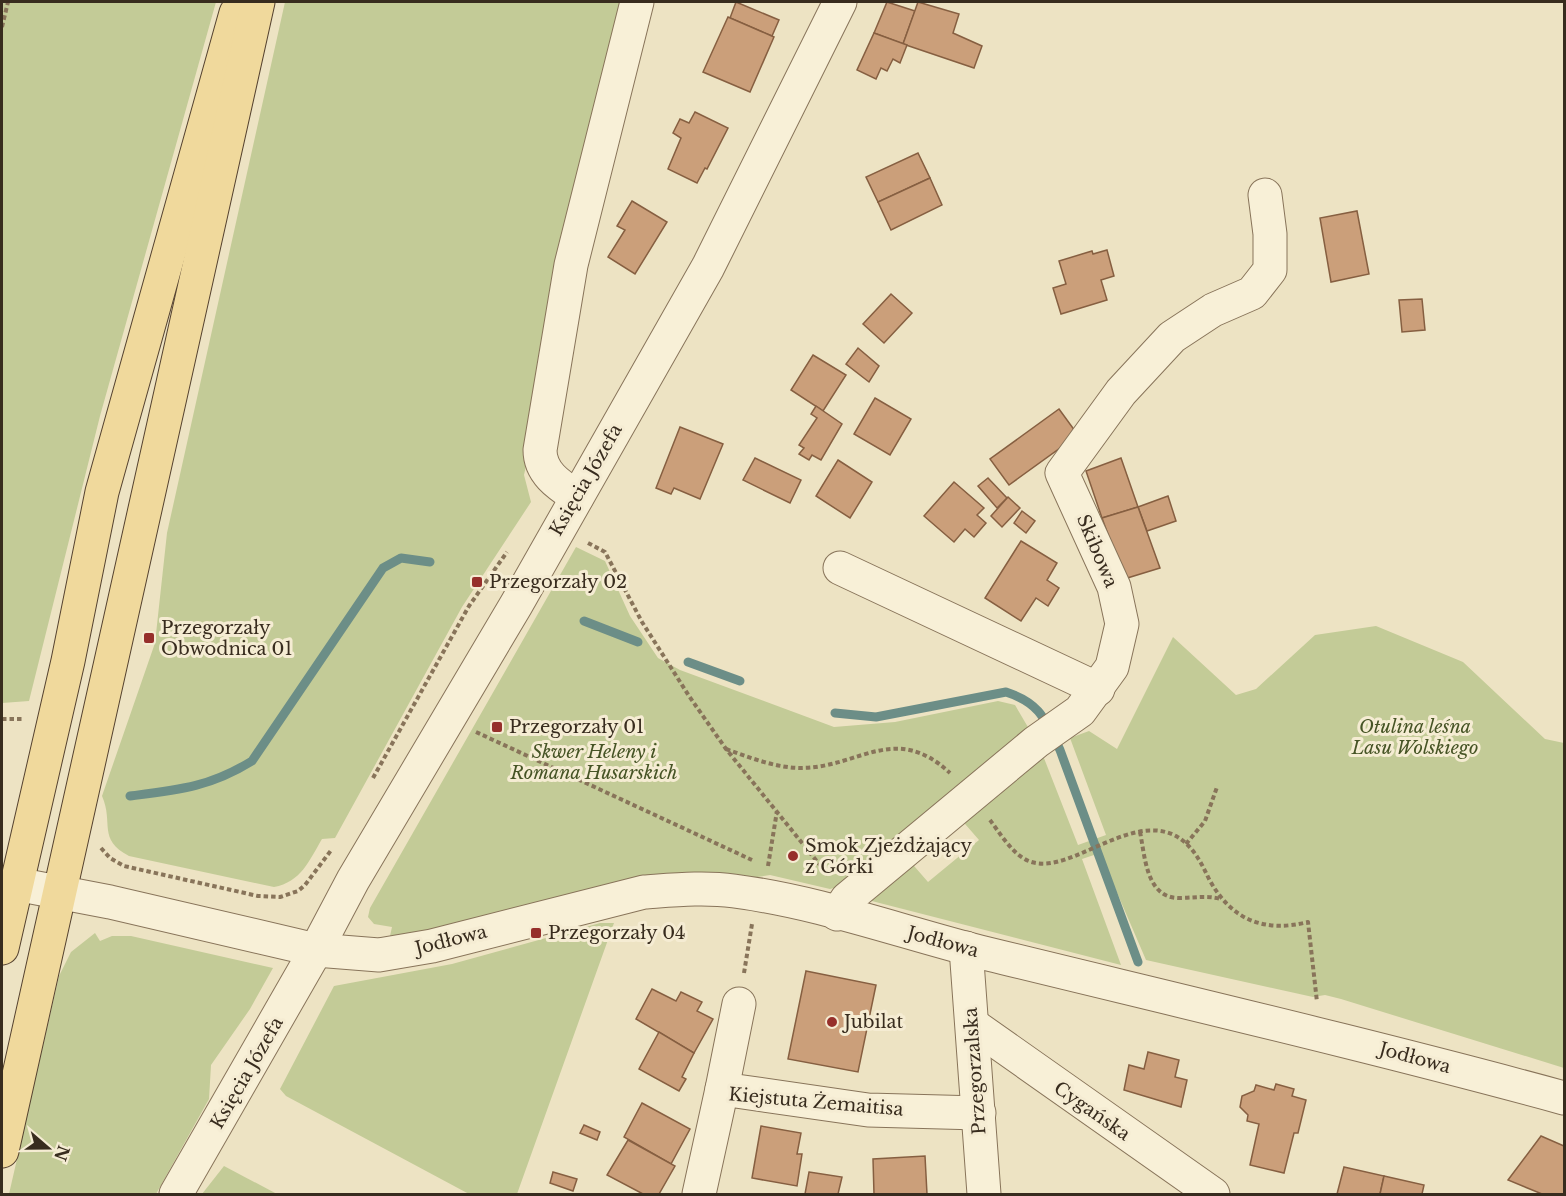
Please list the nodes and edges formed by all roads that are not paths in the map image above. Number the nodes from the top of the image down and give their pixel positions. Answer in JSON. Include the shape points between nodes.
{"nodes":[{"id":1,"x":239,"y":2,"type":"edge"},
{"id":2,"x":258,"y":2,"type":"edge"},
{"id":3,"x":637,"y":2,"type":"edge"},
{"id":4,"x":840,"y":2,"type":"edge"},
{"id":5,"x":1265,"y":195,"type":"dead end"},
{"id":6,"x":577,"y":497,"type":"junction"},
{"id":7,"x":840,"y":568,"type":"dead end"},
{"id":8,"x":1098,"y":689,"type":"junction"},
{"id":9,"x":16,"y":884,"type":"junction"},
{"id":10,"x":60,"y":892,"type":"junction"},
{"id":11,"x":842,"y":907,"type":"junction"},
{"id":12,"x":2,"y":948,"type":"edge"},
{"id":13,"x":966,"y":948,"type":"junction"},
{"id":14,"x":316,"y":950,"type":"junction"},
{"id":15,"x":739,"y":1004,"type":"dead end"},
{"id":16,"x":973,"y":1025,"type":"junction"},
{"id":17,"x":722,"y":1089,"type":"junction"},
{"id":18,"x":1564,"y":1098,"type":"edge"},
{"id":19,"x":979,"y":1113,"type":"junction"},
{"id":20,"x":2,"y":1151,"type":"edge"},
{"id":21,"x":176,"y":1194,"type":"edge"},
{"id":22,"x":699,"y":1194,"type":"edge"},
{"id":23,"x":984,"y":1194,"type":"edge"},
{"id":24,"x":1213,"y":1194,"type":"edge"}],
"edges":[{"from":1,"to":9,"type":"main road","via":[[102,492],[68,661]]},
{"from":2,"to":10,"type":"main road"},
{"from":3,"to":6,"type":"street","via":[[571,265],[540,450],[551,478]]},
{"from":4,"to":6,"type":"street","name":"Księcia Józefa","via":[[708,267]]},
{"from":5,"to":8,"type":"street","name":"Skibowa","via":[[1270,270],[1252,293],[1213,310],[1172,337],[1121,392],[1062,473],[1114,587],[1122,624],[1112,667]]},
{"from":6,"to":14,"type":"street","name":"Księcia Józefa","via":[[352,880]]},
{"from":7,"to":8,"type":"street"},
{"from":8,"to":11,"type":"street","name":"Skibowa","via":[[1080,711],[970,796]]},
{"from":9,"to":10,"type":"street"},
{"from":9,"to":12,"type":"main road"},
{"from":10,"to":14,"type":"street"},
{"from":10,"to":20,"type":"main road"},
{"from":11,"to":13,"type":"street","name":"Jodłowa"},
{"from":11,"to":14,"type":"street","name":"Jodłowa","via":[[763,881],[710,889],[644,892],[400,952],[380,955]]},
{"from":13,"to":16,"type":"street","name":"Przegorzalska"},
{"from":13,"to":18,"type":"street","name":"Jodłowa"},
{"from":14,"to":21,"type":"street","name":"Księcia Józefa"},
{"from":15,"to":17,"type":"street"},
{"from":16,"to":19,"type":"street","name":"Przegorzalska"},
{"from":16,"to":24,"type":"street","name":"Cygańska"},
{"from":17,"to":19,"type":"street","name":"Kiejstuta Żemaitisa","via":[[868,1110]]},
{"from":17,"to":22,"type":"street","name":"Kiejstuta Żemaitisa"},
{"from":19,"to":23,"type":"street","name":"Przegorzalska"}]}
